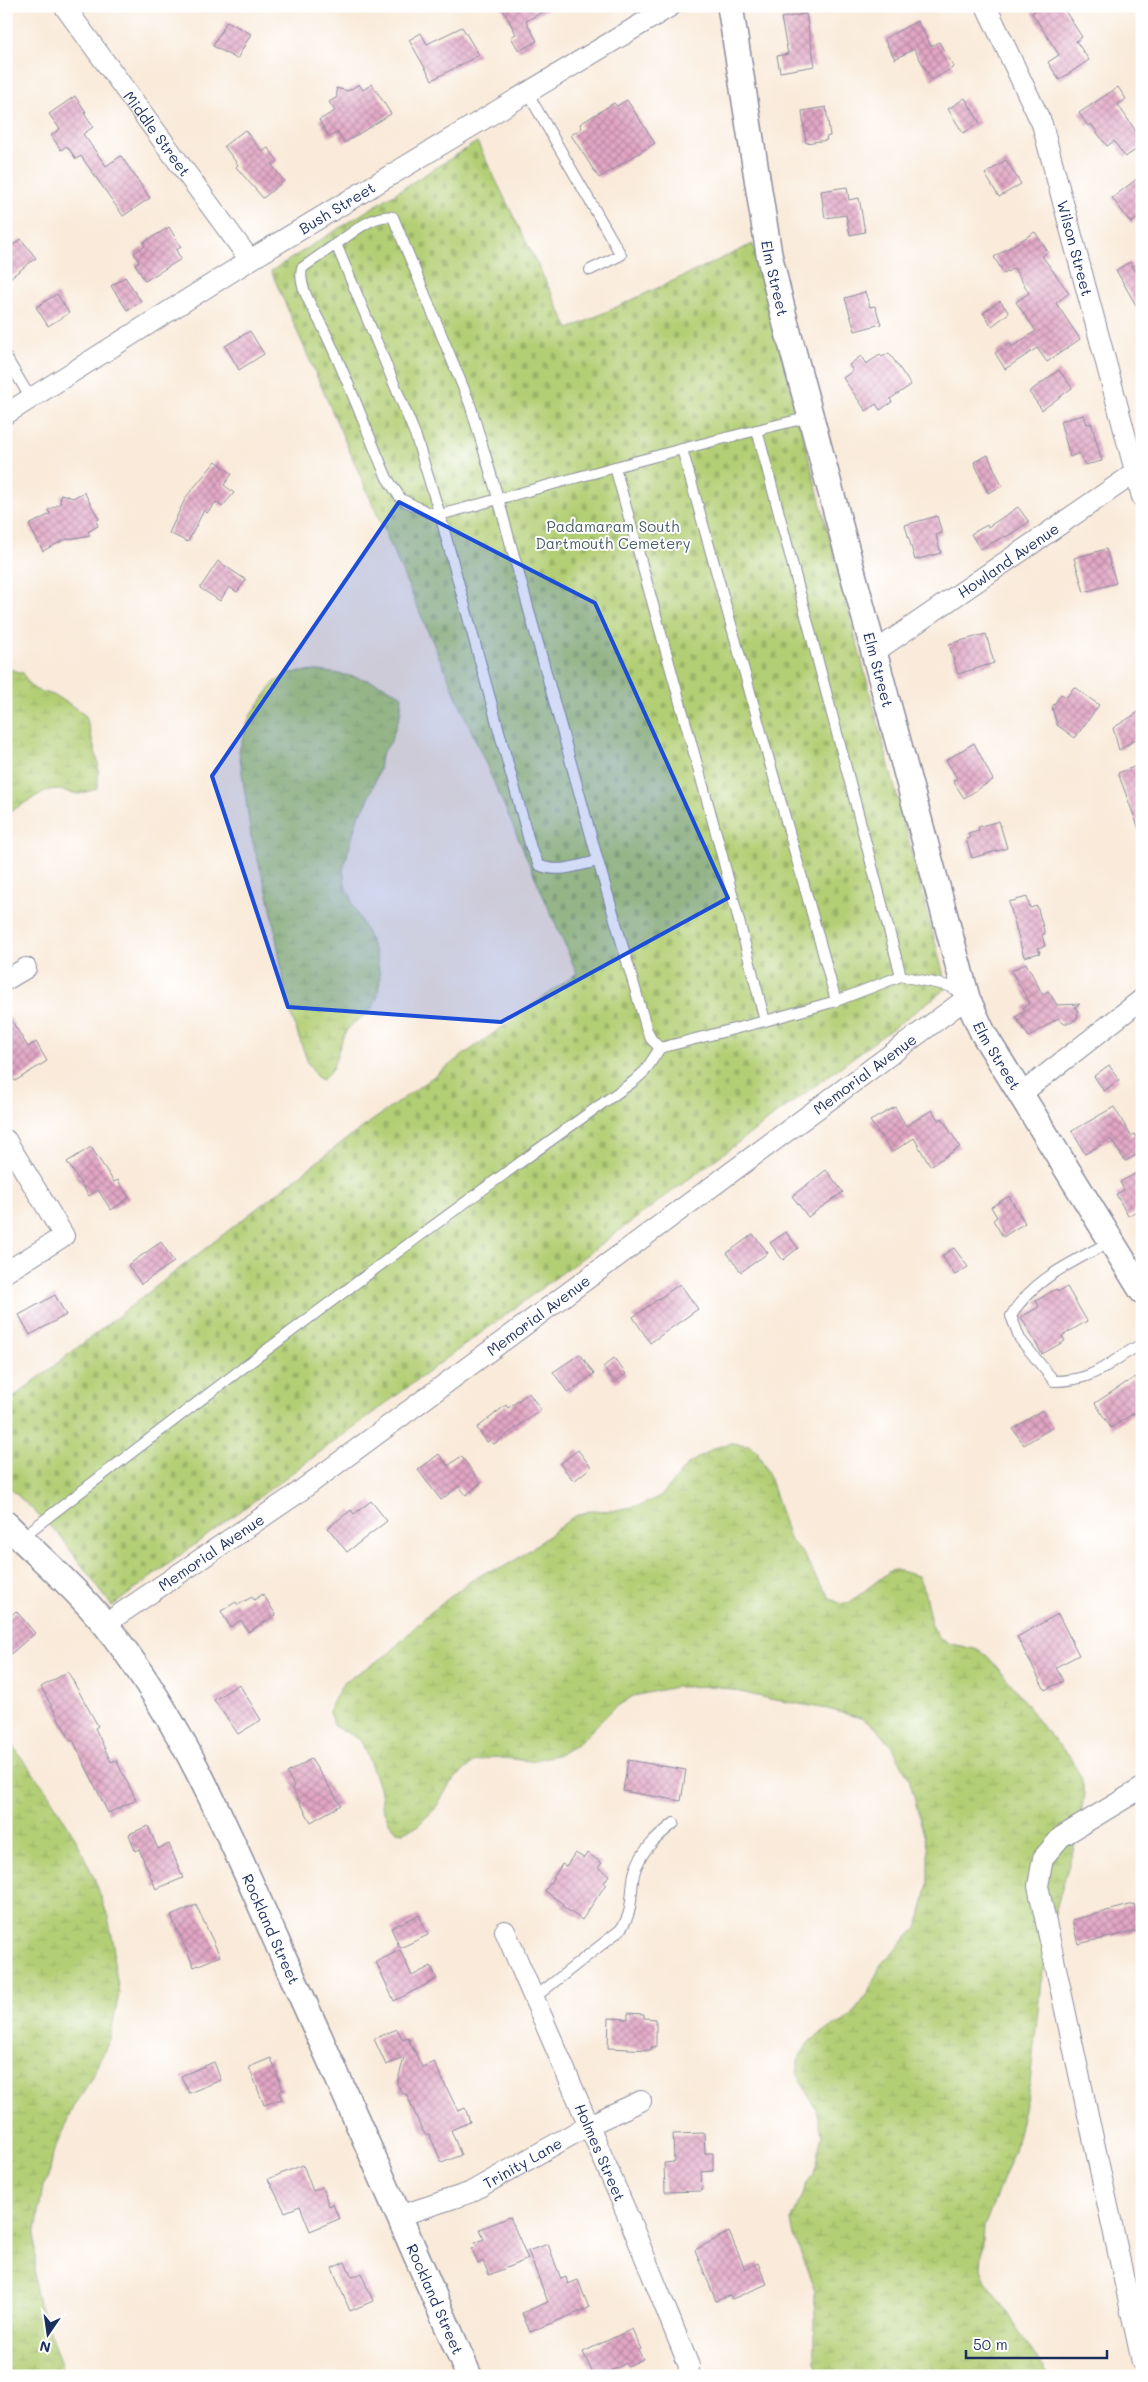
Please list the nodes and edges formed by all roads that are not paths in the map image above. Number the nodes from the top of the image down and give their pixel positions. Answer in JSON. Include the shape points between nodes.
{"nodes":[{"id":1,"x":64,"y":6,"type":"edge"},
{"id":2,"x":671,"y":6,"type":"edge"},
{"id":3,"x":730,"y":6,"type":"edge"},
{"id":4,"x":986,"y":6,"type":"edge"},
{"id":5,"x":528,"y":92,"type":"junction"},
{"id":6,"x":336,"y":244,"type":"junction"},
{"id":7,"x":250,"y":260,"type":"junction"},
{"id":8,"x":590,"y":270,"type":"dead end"},
{"id":9,"x":6,"y":356,"type":"edge"},
{"id":10,"x":31,"y":399,"type":"junction"},
{"id":11,"x":6,"y":414,"type":"edge"},
{"id":12,"x":811,"y":416,"type":"junction"},
{"id":13,"x":757,"y":430,"type":"junction"},
{"id":14,"x":682,"y":449,"type":"junction"},
{"id":15,"x":615,"y":467,"type":"junction"},
{"id":16,"x":1139,"y":470,"type":"edge"},
{"id":17,"x":1142,"y":496,"type":"edge"},
{"id":18,"x":498,"y":498,"type":"junction"},
{"id":19,"x":440,"y":515,"type":"junction"},
{"id":20,"x":873,"y":653,"type":"junction"},
{"id":21,"x":598,"y":861,"type":"junction"},
{"id":22,"x":26,"y":968,"type":"dead end"},
{"id":23,"x":901,"y":976,"type":"junction"},
{"id":24,"x":6,"y":980,"type":"edge"},
{"id":25,"x":966,"y":998,"type":"junction"},
{"id":26,"x":1142,"y":999,"type":"edge"},
{"id":27,"x":836,"y":1001,"type":"junction"},
{"id":28,"x":765,"y":1021,"type":"junction"},
{"id":29,"x":660,"y":1048,"type":"junction"},
{"id":30,"x":1021,"y":1094,"type":"junction"},
{"id":31,"x":6,"y":1140,"type":"edge"},
{"id":32,"x":1111,"y":1241,"type":"junction"},
{"id":33,"x":6,"y":1272,"type":"edge"},
{"id":34,"x":1142,"y":1292,"type":"edge"},
{"id":35,"x":1142,"y":1344,"type":"edge"},
{"id":36,"x":13,"y":1531,"type":"edge"},
{"id":37,"x":105,"y":1624,"type":"junction"},
{"id":38,"x":1142,"y":1788,"type":"edge"},
{"id":39,"x":674,"y":1824,"type":"dead end"},
{"id":40,"x":505,"y":1931,"type":"dead end"},
{"id":41,"x":534,"y":1998,"type":"junction"},
{"id":42,"x":641,"y":2101,"type":"dead end"},
{"id":43,"x":589,"y":2125,"type":"junction"},
{"id":44,"x":399,"y":2216,"type":"junction"},
{"id":45,"x":1142,"y":2362,"type":"edge"},
{"id":46,"x":468,"y":2376,"type":"edge"},
{"id":47,"x":688,"y":2376,"type":"edge"}],
"edges":[{"from":1,"to":7,"type":"street","name":"Middle Street"},
{"from":2,"to":5,"type":"street","name":"Bush Street"},
{"from":3,"to":12,"type":"street","name":"Elm Street","via":[[769,254]]},
{"from":4,"to":16,"type":"street","name":"Wilson Street","via":[[1042,124]]},
{"from":5,"to":7,"type":"street","name":"Bush Street"},
{"from":5,"to":8,"type":"lane","via":[[622,255]]},
{"from":6,"to":18,"type":"lane","via":[[362,226],[386,215],[393,217],[470,404]]},
{"from":6,"to":19,"type":"lane","via":[[415,434]]},
{"from":6,"to":19,"type":"lane","via":[[302,268],[300,274],[306,292],[387,478],[401,499]]},
{"from":7,"to":10,"type":"street","name":"Bush Street"},
{"from":9,"to":10,"type":"lane"},
{"from":10,"to":11,"type":"street","name":"Bush Street"},
{"from":12,"to":13,"type":"lane"},
{"from":12,"to":20,"type":"street","name":"Elm Street"},
{"from":13,"to":14,"type":"lane"},
{"from":13,"to":23,"type":"lane"},
{"from":14,"to":15,"type":"lane"},
{"from":14,"to":27,"type":"lane"},
{"from":15,"to":18,"type":"lane"},
{"from":15,"to":28,"type":"lane"},
{"from":16,"to":17,"type":"street","name":"Wilson Street"},
{"from":16,"to":20,"type":"street","name":"Howland Avenue"},
{"from":18,"to":19,"type":"lane"},
{"from":18,"to":21,"type":"lane"},
{"from":19,"to":21,"type":"lane","via":[[531,848],[539,865],[559,870]]},
{"from":20,"to":25,"type":"street","name":"Elm Street"},
{"from":21,"to":29,"type":"lane","via":[[646,1030]]},
{"from":22,"to":24,"type":"street"},
{"from":23,"to":25,"type":"lane","via":[[948,986]]},
{"from":23,"to":27,"type":"lane"},
{"from":25,"to":30,"type":"street","name":"Elm Street","via":[[983,1034]]},
{"from":25,"to":37,"type":"street","name":"Memorial Avenue","via":[[292,1496]]},
{"from":26,"to":30,"type":"street"},
{"from":27,"to":28,"type":"lane"},
{"from":28,"to":29,"type":"lane"},
{"from":29,"to":36,"type":"lane","via":[[634,1081]]},
{"from":30,"to":32,"type":"street","name":"Elm Street"},
{"from":31,"to":33,"type":"street","via":[[64,1236]]},
{"from":32,"to":34,"type":"street","name":"Elm Street"},
{"from":32,"to":35,"type":"lane","via":[[1040,1281],[1020,1301],[1011,1316],[1020,1339],[1054,1382],[1074,1381],[1097,1373]]},
{"from":36,"to":37,"type":"street","name":"Rockland Street","via":[[81,1596]]},
{"from":37,"to":44,"type":"street","name":"Rockland Street","via":[[156,1698],[220,1814]]},
{"from":38,"to":45,"type":"street","via":[[1061,1837],[1043,1858],[1038,1886]]},
{"from":39,"to":41,"type":"lane","via":[[651,1842],[643,1854],[634,1874],[628,1920],[620,1930]]},
{"from":40,"to":41,"type":"street","name":"Holmes Street"},
{"from":41,"to":43,"type":"street","name":"Holmes Street"},
{"from":42,"to":43,"type":"street","name":"Trinity Lane"},
{"from":43,"to":44,"type":"street","name":"Trinity Lane","via":[[469,2193]]},
{"from":43,"to":47,"type":"street","name":"Holmes Street","via":[[689,2366]]},
{"from":44,"to":46,"type":"street","name":"Rockland Street"}]}
